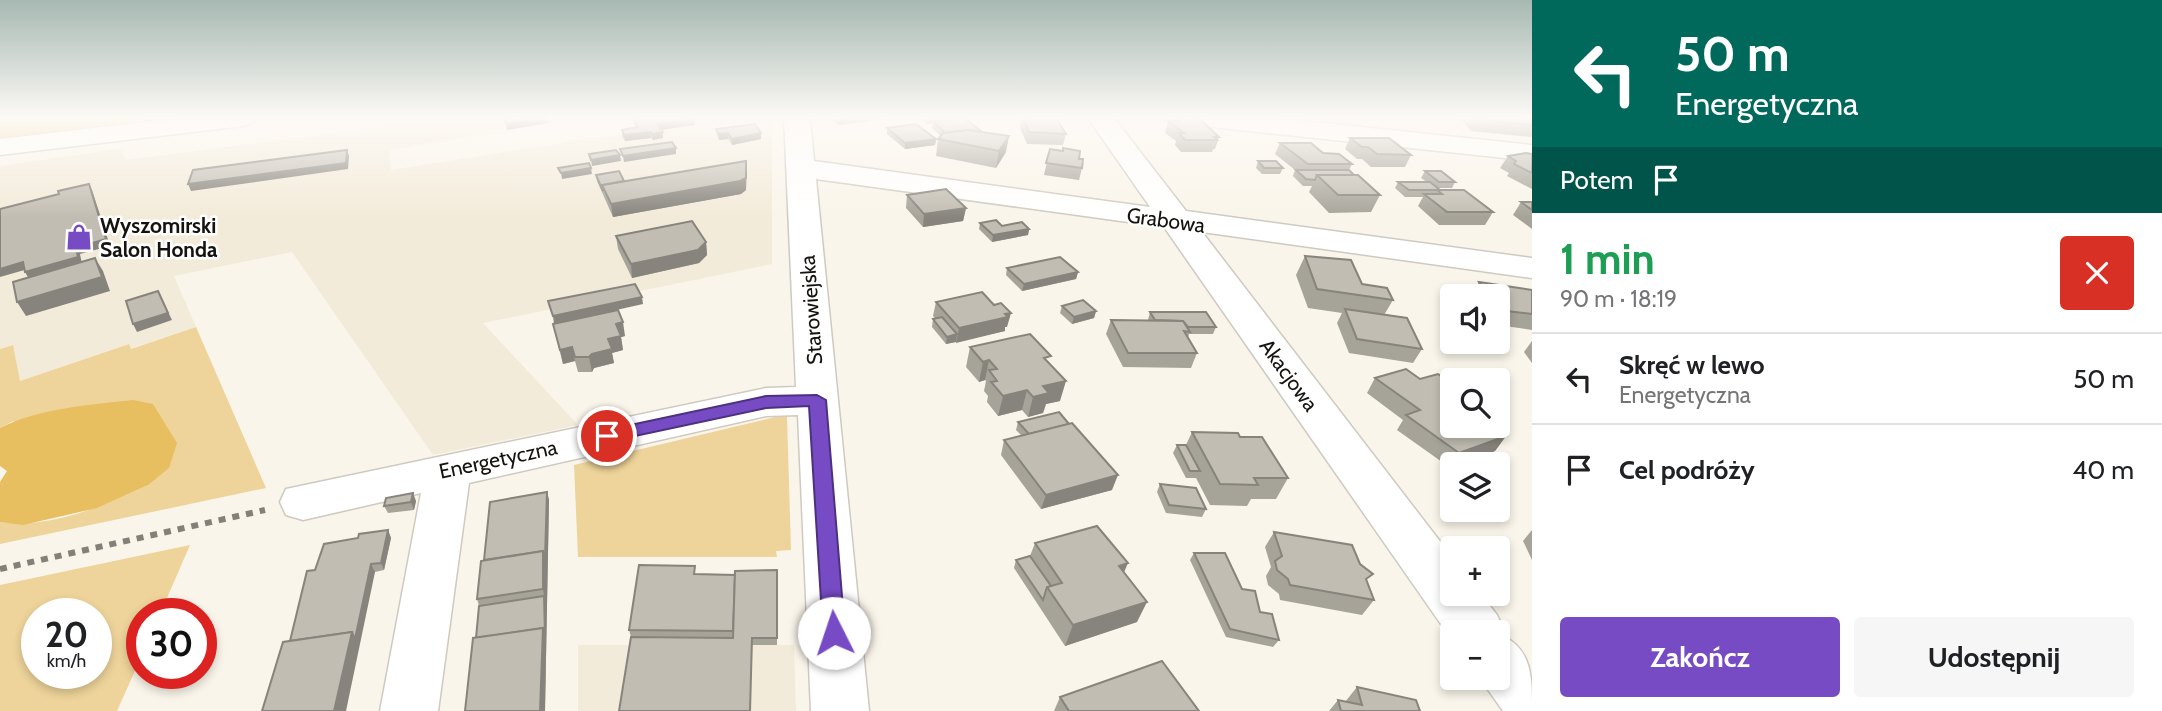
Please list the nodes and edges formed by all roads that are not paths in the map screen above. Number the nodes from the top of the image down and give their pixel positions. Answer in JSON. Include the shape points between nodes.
{"nodes":[{"id":1,"x":799,"y":151,"type":"edge"},
{"id":2,"x":1125,"y":151,"type":"edge"},
{"id":3,"x":800,"y":169,"type":"junction"},
{"id":4,"x":1175,"y":221,"type":"junction"},
{"id":5,"x":1532,"y":268,"type":"edge"},
{"id":6,"x":817,"y":400,"type":"junction"},
{"id":7,"x":448,"y":470,"type":"junction"},
{"id":8,"x":303,"y":502,"type":"road end"},
{"id":9,"x":1469,"y":620,"type":"edge"},
{"id":10,"x":1510,"y":675,"type":"edge"},
{"id":11,"x":1532,"y":703,"type":"edge"},
{"id":12,"x":409,"y":711,"type":"edge"},
{"id":13,"x":840,"y":711,"type":"edge"}],
"edges":[{"from":1,"to":3,"type":"street","name":"Starowiejska"},
{"from":2,"to":4,"type":"street","name":"Akacjowa"},
{"from":3,"to":4,"type":"street","name":"Grabowa"},
{"from":3,"to":6,"type":"street","name":"Starowiejska"},
{"from":4,"to":5,"type":"street","name":"Grabowa"},
{"from":4,"to":9,"type":"street","name":"Akacjowa"},
{"from":6,"to":7,"type":"street","name":"Energetyczna","via":[[766,402]]},
{"from":6,"to":13,"type":"street","name":"Starowiejska"},
{"from":7,"to":8,"type":"street","name":"Energetyczna"},
{"from":7,"to":12,"type":"street"},
{"from":10,"to":11,"type":"street"}]}
